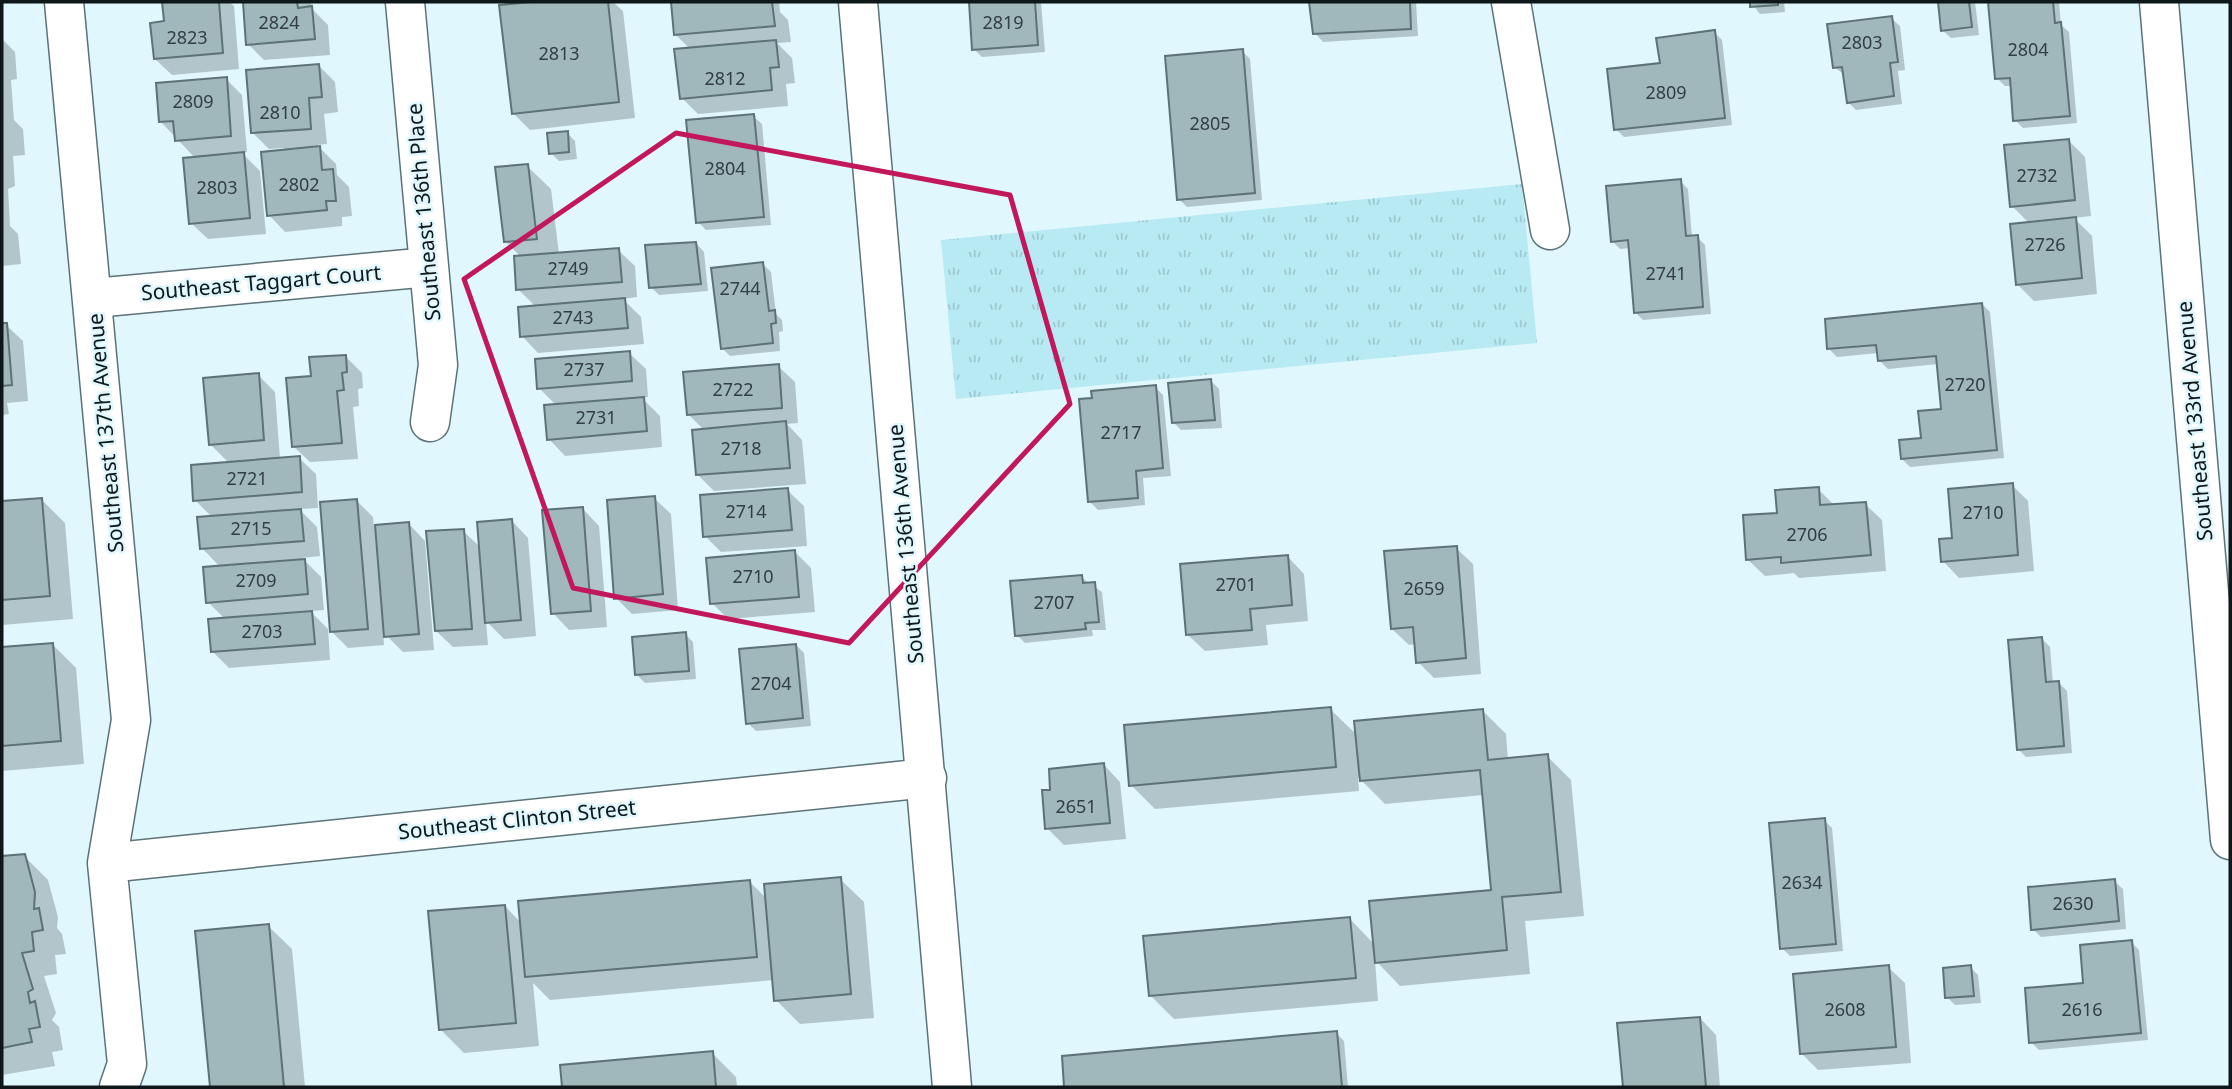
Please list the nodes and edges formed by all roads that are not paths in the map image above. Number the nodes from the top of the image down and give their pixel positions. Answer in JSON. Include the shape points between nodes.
{"nodes":[{"id":1,"x":64,"y":2,"type":"edge"},
{"id":2,"x":405,"y":2,"type":"edge"},
{"id":3,"x":858,"y":2,"type":"edge"},
{"id":4,"x":1511,"y":2,"type":"edge"},
{"id":5,"x":2159,"y":2,"type":"edge"},
{"id":6,"x":1550,"y":230,"type":"dead end"},
{"id":7,"x":429,"y":267,"type":"junction"},
{"id":8,"x":94,"y":298,"type":"junction"},
{"id":9,"x":430,"y":422,"type":"dead end"},
{"id":10,"x":927,"y":778,"type":"junction"},
{"id":11,"x":2230,"y":840,"type":"edge"},
{"id":12,"x":107,"y":863,"type":"junction"},
{"id":13,"x":119,"y":1087,"type":"edge"},
{"id":14,"x":952,"y":1087,"type":"edge"}],
"edges":[{"from":1,"to":8,"type":"street","name":"Southeast 137th Avenue"},
{"from":2,"to":7,"type":"street","name":"Southeast 136th Place"},
{"from":3,"to":10,"type":"street","name":"Southeast 136th Avenue"},
{"from":4,"to":6,"type":"street"},
{"from":5,"to":11,"type":"street","name":"Southeast 133rd Avenue"},
{"from":7,"to":8,"type":"street","name":"Southeast Taggart Court"},
{"from":7,"to":9,"type":"street","name":"Southeast 136th Place","via":[[438,365]]},
{"from":8,"to":12,"type":"street","name":"Southeast 137th Avenue","via":[[131,720]]},
{"from":10,"to":12,"type":"street","name":"Southeast Clinton Street"},
{"from":10,"to":14,"type":"street","name":"Southeast 136th Avenue"},
{"from":12,"to":13,"type":"street","name":"Southeast 137th Avenue","via":[[127,1064]]}]}
